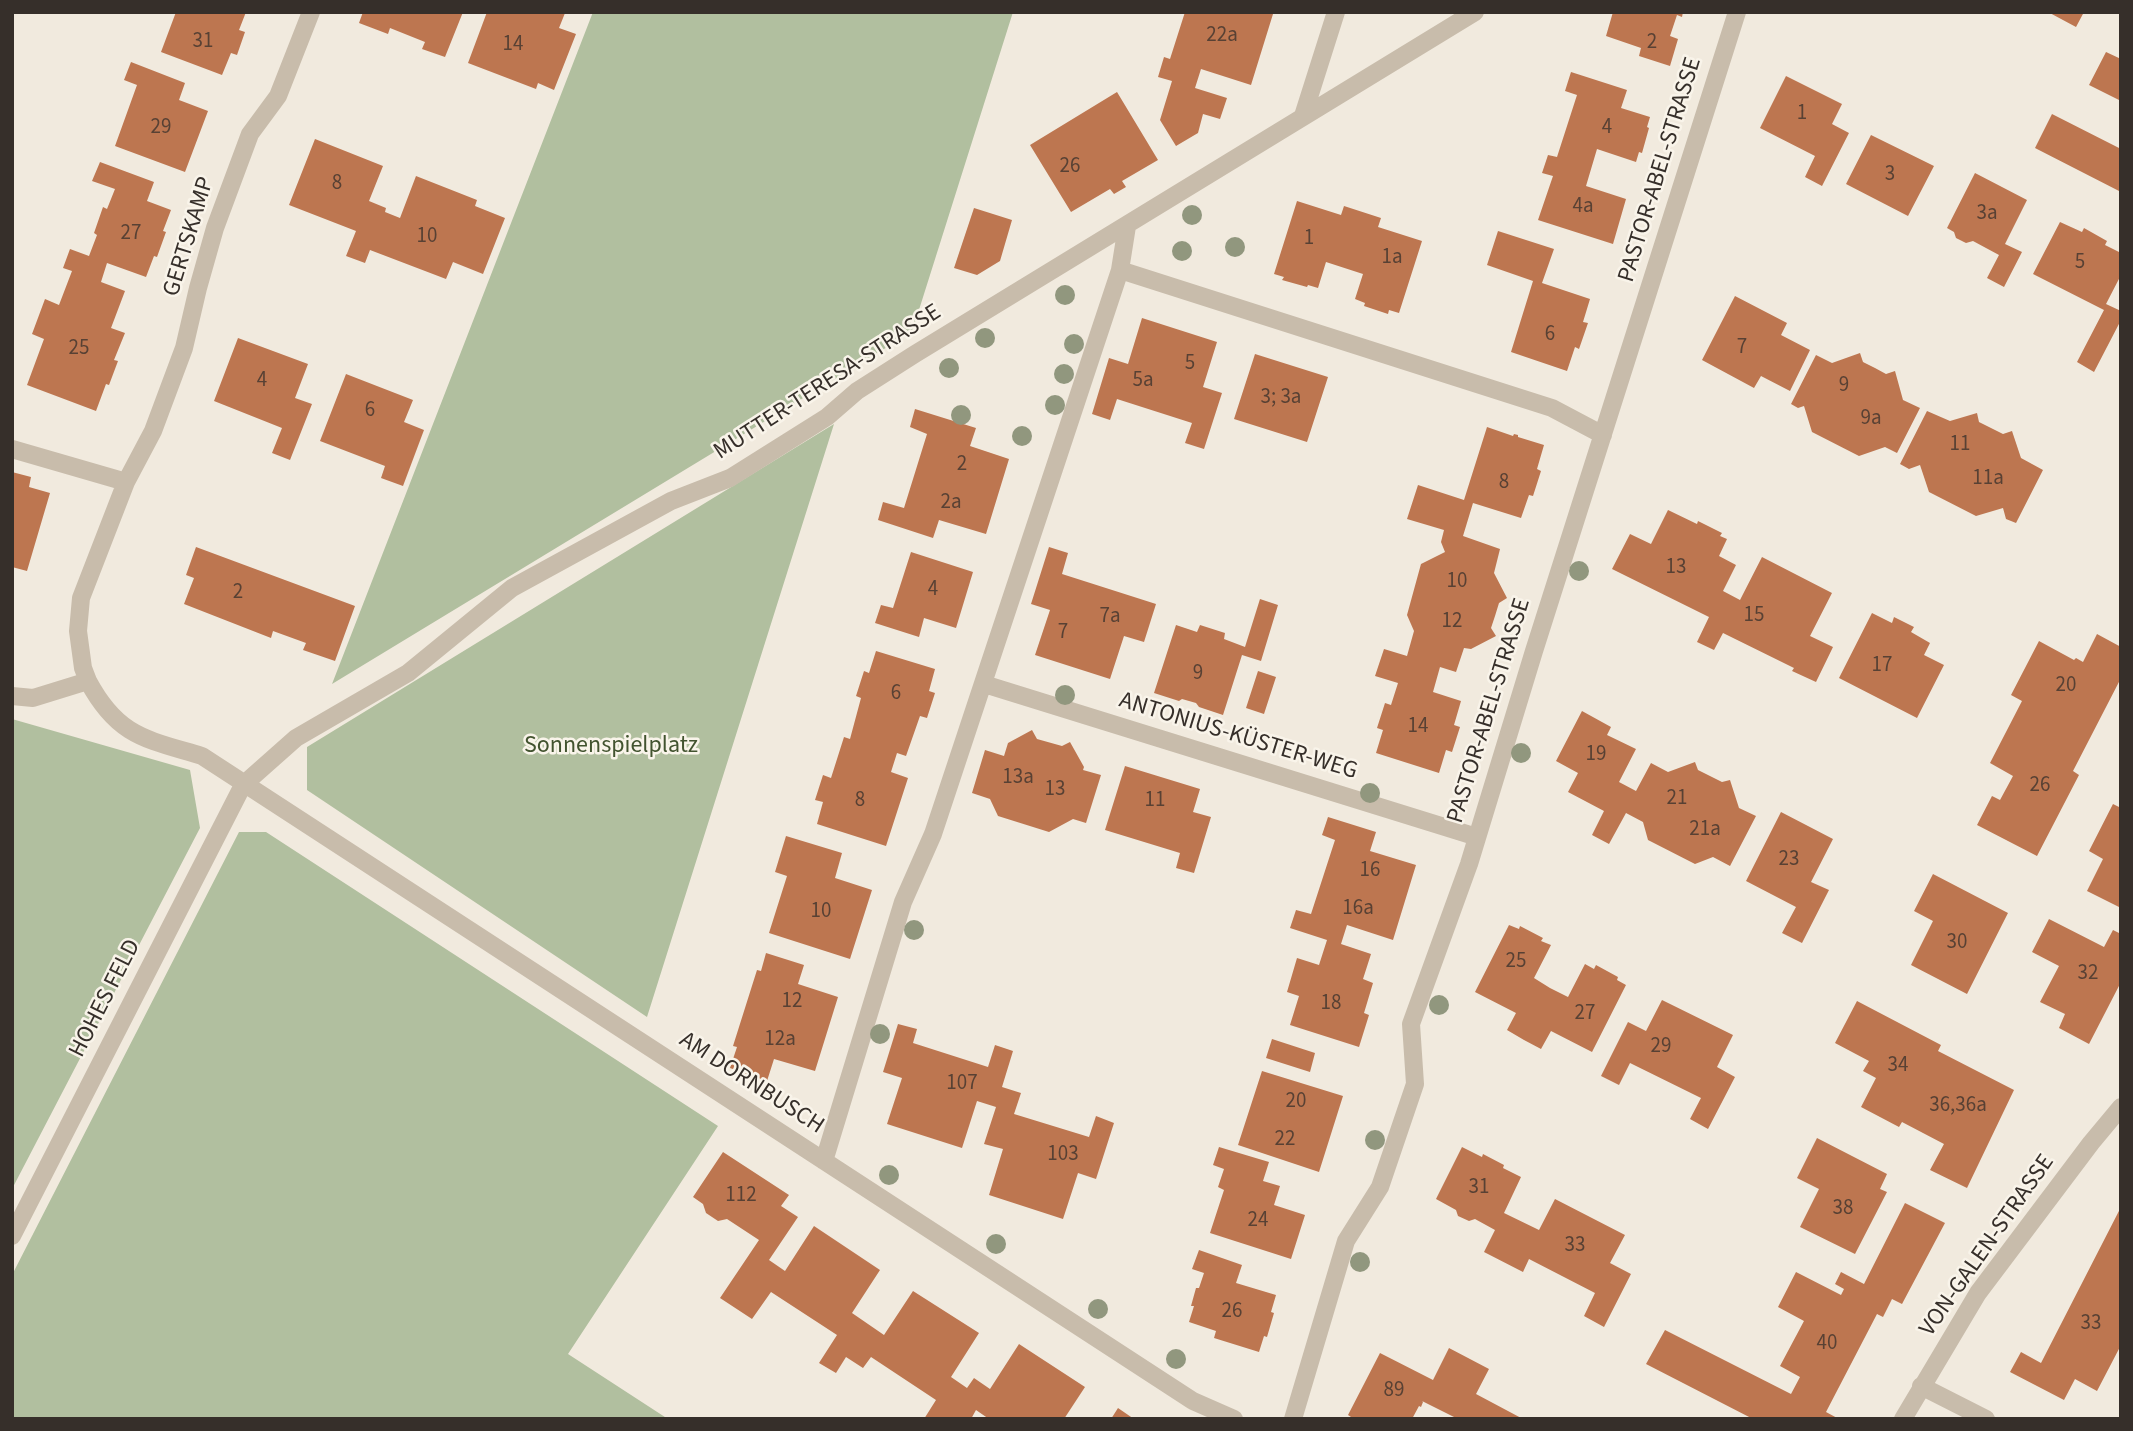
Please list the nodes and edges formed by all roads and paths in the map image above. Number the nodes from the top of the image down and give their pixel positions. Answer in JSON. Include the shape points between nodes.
{"nodes":[{"id":1,"x":312,"y":12,"type":"edge"},
{"id":2,"x":1336,"y":12,"type":"edge"},
{"id":3,"x":1475,"y":12,"type":"edge"},
{"id":4,"x":1737,"y":12,"type":"edge"},
{"id":5,"x":1303,"y":116,"type":"junction"},
{"id":6,"x":1127,"y":226,"type":"junction"},
{"id":7,"x":1120,"y":270,"type":"junction"},
{"id":8,"x":1603,"y":435,"type":"junction"},
{"id":9,"x":12,"y":449,"type":"edge"},
{"id":10,"x":126,"y":482,"type":"junction"},
{"id":11,"x":88,"y":681,"type":"junction"},
{"id":12,"x":984,"y":684,"type":"junction"},
{"id":13,"x":12,"y":696,"type":"edge"},
{"id":14,"x":243,"y":785,"type":"junction"},
{"id":15,"x":1477,"y":838,"type":"junction"},
{"id":16,"x":2121,"y":1107,"type":"edge"},
{"id":17,"x":824,"y":1161,"type":"junction"},
{"id":18,"x":12,"y":1236,"type":"edge"},
{"id":19,"x":1921,"y":1386,"type":"junction"},
{"id":20,"x":1234,"y":1419,"type":"edge"},
{"id":21,"x":1293,"y":1419,"type":"edge"},
{"id":22,"x":1903,"y":1419,"type":"edge"},
{"id":23,"x":1986,"y":1419,"type":"edge"}],
"edges":[{"from":1,"to":10,"type":"street","name":"GERTSKAMP","via":[[278,96],[250,134],[215,228],[184,348],[153,431]]},
{"from":2,"to":5,"type":"street"},
{"from":3,"to":5,"type":"street","name":"MUTTER-TERESA-STRASSE"},
{"from":4,"to":8,"type":"street","name":"PASTOR-ABEL-STRASSE"},
{"from":5,"to":6,"type":"street","name":"MUTTER-TERESA-STRASSE"},
{"from":6,"to":7,"type":"street"},
{"from":6,"to":14,"type":"street","name":"MUTTER-TERESA-STRASSE","via":[[857,391],[827,417],[730,478],[671,501],[512,588],[408,673],[296,738]]},
{"from":7,"to":8,"type":"street","via":[[1552,408]]},
{"from":7,"to":12,"type":"street"},
{"from":8,"to":15,"type":"street","name":"PASTOR-ABEL-STRASSE"},
{"from":9,"to":10,"type":"street"},
{"from":10,"to":11,"type":"street","name":"GERTSKAMP","via":[[80,606],[78,631]]},
{"from":11,"to":13,"type":"street","via":[[33,698]]},
{"from":11,"to":14,"type":"street","name":"AM DORNBUSCH","via":[[99,702],[138,736],[202,756]]},
{"from":12,"to":15,"type":"street","name":"ANTONIUS-KÜSTER-WEG"},
{"from":12,"to":17,"type":"street","via":[[933,834],[903,902]]},
{"from":14,"to":17,"type":"street","name":"AM DORNBUSCH"},
{"from":14,"to":18,"type":"street","name":"HOHES FELD"},
{"from":15,"to":21,"type":"street","name":"PASTOR-ABEL-STRASSE","via":[[1411,1024],[1415,1084],[1380,1187],[1346,1241]]},
{"from":16,"to":19,"type":"street","name":"VON-GALEN-STRASSE","via":[[1978,1293]]},
{"from":17,"to":20,"type":"street","name":"AM DORNBUSCH","via":[[1193,1401]]},
{"from":19,"to":22,"type":"street","name":"VON-GALEN-STRASSE"},
{"from":19,"to":23,"type":"street"}]}
